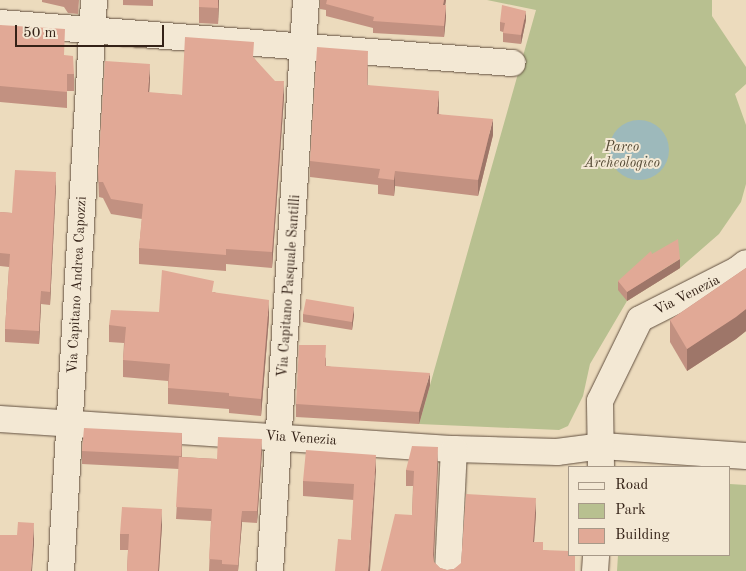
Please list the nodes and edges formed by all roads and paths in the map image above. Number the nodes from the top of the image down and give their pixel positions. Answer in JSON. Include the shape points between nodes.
{"nodes":[{"id":1,"x":94,"y":0,"type":"edge"},
{"id":2,"x":306,"y":0,"type":"edge"},
{"id":3,"x":0,"y":23,"type":"edge"},
{"id":4,"x":92,"y":29,"type":"junction"},
{"id":5,"x":304,"y":48,"type":"junction"},
{"id":6,"x":512,"y":63,"type":"dead end"},
{"id":7,"x":746,"y":263,"type":"edge"},
{"id":8,"x":0,"y":419,"type":"edge"},
{"id":9,"x":69,"y":423,"type":"junction"},
{"id":10,"x":279,"y":437,"type":"junction"},
{"id":11,"x":454,"y":449,"type":"junction"},
{"id":12,"x":746,"y":456,"type":"edge"},
{"id":13,"x":602,"y":457,"type":"edge"},
{"id":14,"x":596,"y":556,"type":"edge"},
{"id":15,"x":61,"y":571,"type":"edge"},
{"id":16,"x":270,"y":571,"type":"edge"},
{"id":17,"x":448,"y":571,"type":"edge"},
{"id":18,"x":595,"y":571,"type":"edge"}],
"edges":[{"from":1,"to":4,"type":"street","name":"Via Capitano Andrea Capozzi"},
{"from":2,"to":5,"type":"street","name":"Via Capitano Pasquale Santilli"},
{"from":3,"to":4,"type":"street"},
{"from":4,"to":5,"type":"street"},
{"from":4,"to":9,"type":"street","name":"Via Capitano Andrea Capozzi"},
{"from":5,"to":6,"type":"street"},
{"from":5,"to":10,"type":"street","name":"Via Capitano Pasquale Santilli"},
{"from":7,"to":13,"type":"street","name":"Via Venezia","via":[[640,319],[600,401]]},
{"from":8,"to":9,"type":"street","name":"Via Venezia"},
{"from":9,"to":10,"type":"street","name":"Via Venezia"},
{"from":9,"to":15,"type":"street","name":"Via Capitano Andrea Capozzi"},
{"from":10,"to":11,"type":"street","name":"Via Venezia"},
{"from":10,"to":16,"type":"street","name":"Via Capitano Pasquale Santilli"},
{"from":11,"to":13,"type":"street","name":"Via Venezia","via":[[557,452]]},
{"from":11,"to":17,"type":"street"},
{"from":12,"to":13,"type":"street","name":"Via Venezia"},
{"from":14,"to":18,"type":"street"}]}
